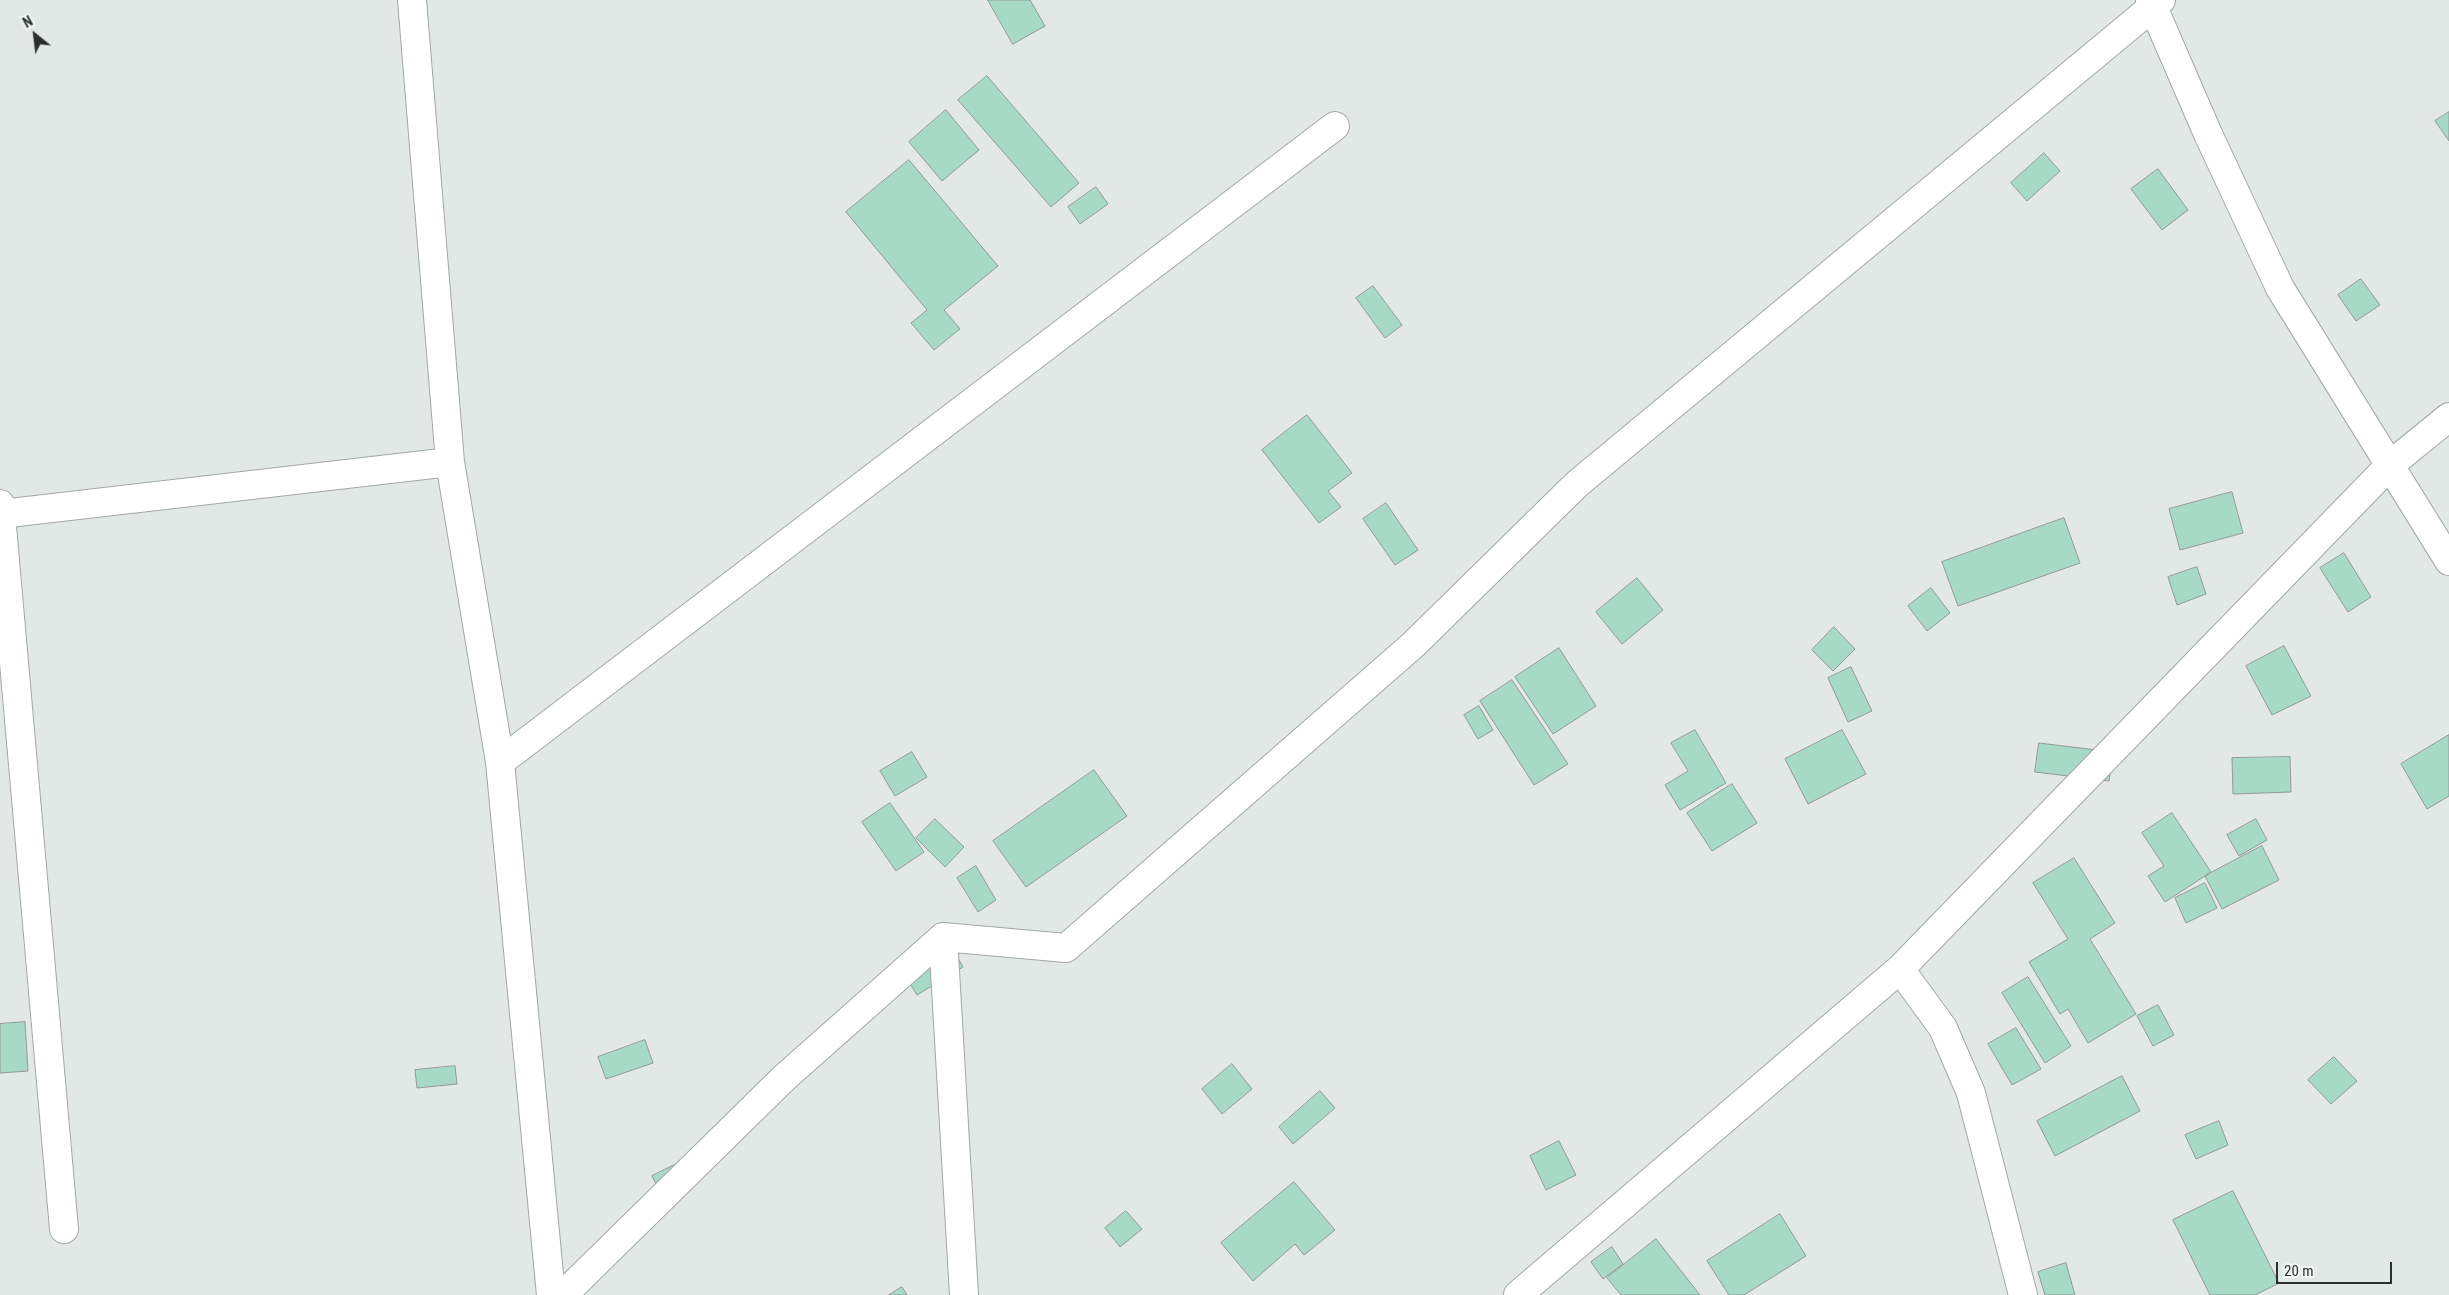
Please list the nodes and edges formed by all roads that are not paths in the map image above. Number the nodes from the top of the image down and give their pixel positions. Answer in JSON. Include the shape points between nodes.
{"nodes":[{"id":1,"x":412,"y":0,"type":"edge"},
{"id":2,"x":2155,"y":2,"type":"edge"},
{"id":3,"x":1335,"y":126,"type":"dead end"},
{"id":4,"x":2449,"y":417,"type":"edge"},
{"id":5,"x":450,"y":462,"type":"junction"},
{"id":6,"x":2390,"y":465,"type":"junction"},
{"id":7,"x":1,"y":511,"type":"edge"},
{"id":8,"x":2449,"y":561,"type":"edge"},
{"id":9,"x":500,"y":762,"type":"junction"},
{"id":10,"x":943,"y":937,"type":"junction"},
{"id":11,"x":1900,"y":969,"type":"junction"},
{"id":12,"x":64,"y":1229,"type":"dead end"},
{"id":13,"x":551,"y":1295,"type":"edge"},
{"id":14,"x":563,"y":1295,"type":"edge"},
{"id":15,"x":964,"y":1295,"type":"edge"},
{"id":16,"x":1518,"y":1295,"type":"edge"},
{"id":17,"x":2023,"y":1295,"type":"edge"}],
"edges":[{"from":1,"to":5,"type":"street"},
{"from":2,"to":6,"type":"street","via":[[2208,134],[2280,288]]},
{"from":2,"to":10,"type":"street","via":[[1577,484],[1413,646],[1066,948]]},
{"from":3,"to":9,"type":"street"},
{"from":4,"to":6,"type":"street"},
{"from":5,"to":7,"type":"street"},
{"from":5,"to":9,"type":"street"},
{"from":6,"to":8,"type":"street"},
{"from":6,"to":11,"type":"street"},
{"from":7,"to":12,"type":"street"},
{"from":9,"to":13,"type":"street"},
{"from":10,"to":14,"type":"street","via":[[784,1078]]},
{"from":10,"to":15,"type":"street"},
{"from":11,"to":16,"type":"street"},
{"from":11,"to":17,"type":"street","via":[[1943,1028],[1971,1093]]}]}
